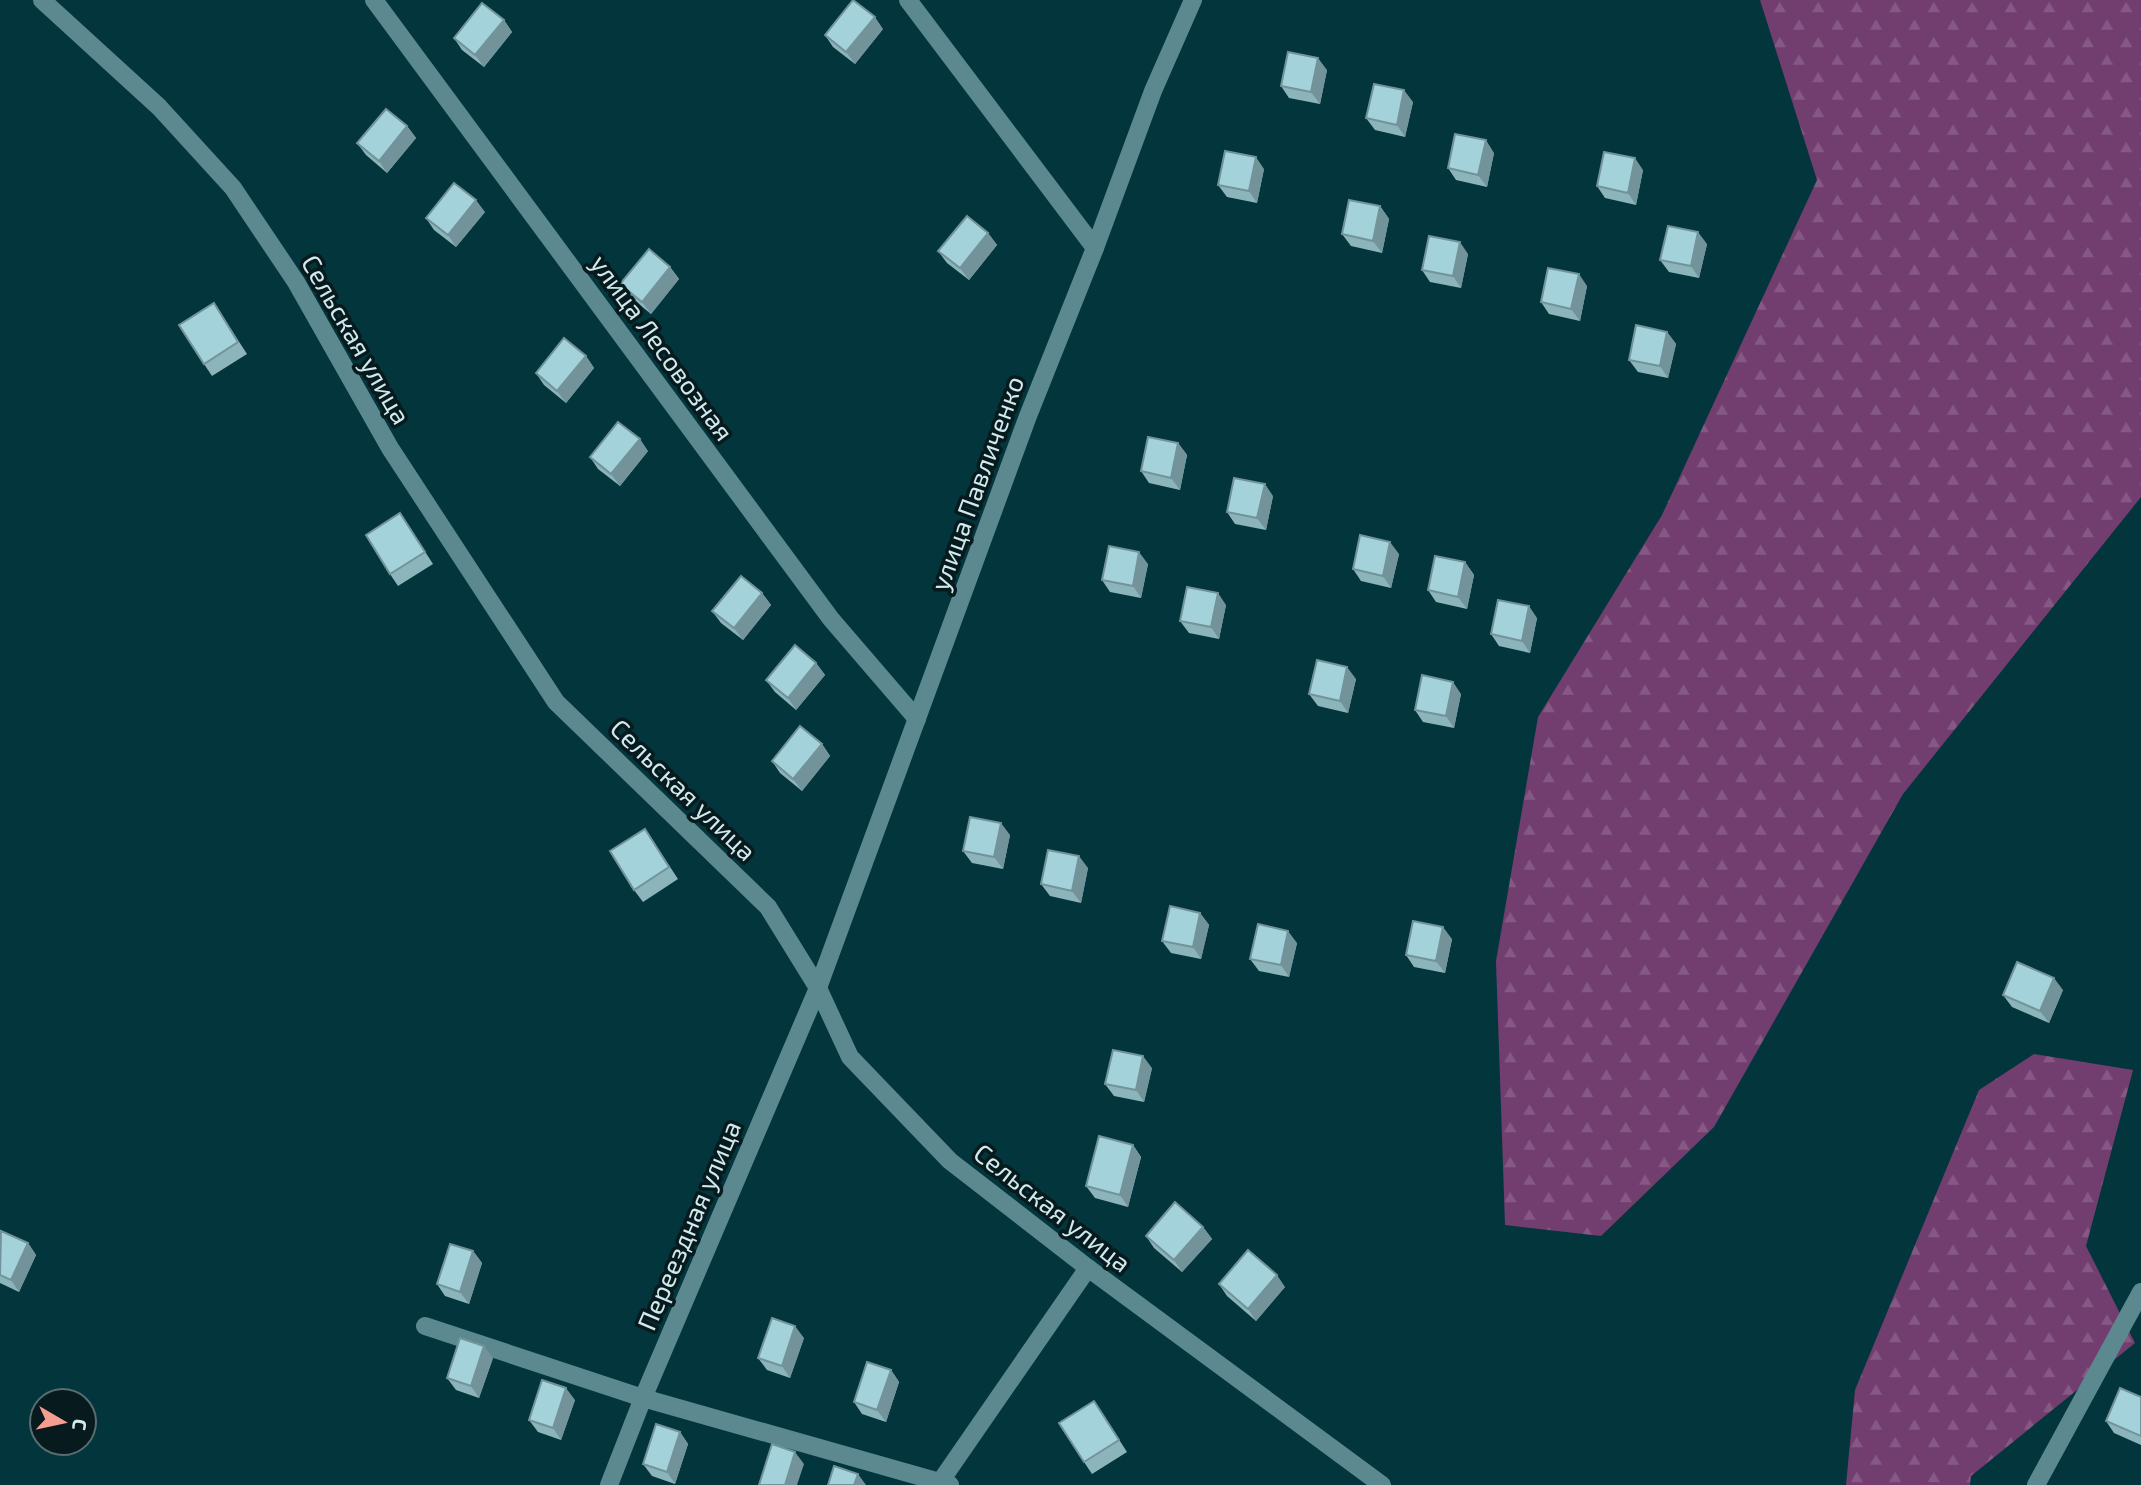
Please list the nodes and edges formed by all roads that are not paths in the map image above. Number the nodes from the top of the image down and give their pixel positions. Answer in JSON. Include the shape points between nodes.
{"nodes":[{"id":1,"x":41,"y":0,"type":"edge"},
{"id":2,"x":374,"y":0,"type":"edge"},
{"id":3,"x":908,"y":0,"type":"edge"},
{"id":4,"x":1193,"y":0,"type":"edge"},
{"id":5,"x":1095,"y":248,"type":"junction"},
{"id":6,"x":917,"y":719,"type":"junction"},
{"id":7,"x":818,"y":988,"type":"junction"},
{"id":8,"x":1088,"y":1268,"type":"junction"},
{"id":9,"x":2141,"y":1292,"type":"edge"},
{"id":10,"x":425,"y":1326,"type":"dead end"},
{"id":11,"x":643,"y":1398,"type":"junction"},
{"id":12,"x":1374,"y":1483,"type":"edge"},
{"id":13,"x":943,"y":1484,"type":"edge"},
{"id":14,"x":609,"y":1485,"type":"edge"},
{"id":15,"x":2036,"y":1485,"type":"edge"}],
"edges":[{"from":1,"to":7,"type":"street","name":"Сельская улица","via":[[159,107],[233,188],[296,282],[390,448],[556,702],[768,907]]},
{"from":2,"to":6,"type":"street","name":"улица Лесовозная","via":[[831,619]]},
{"from":3,"to":5,"type":"street"},
{"from":4,"to":5,"type":"street","name":"улица Павличенко"},
{"from":5,"to":6,"type":"street","name":"улица Павличенко"},
{"from":6,"to":7,"type":"street","name":"улица Павличенко"},
{"from":7,"to":8,"type":"street","name":"Сельская улица","via":[[850,1057],[950,1161]]},
{"from":7,"to":11,"type":"street","name":"Переездная улица"},
{"from":8,"to":12,"type":"street","name":"Сельская улица"},
{"from":8,"to":13,"type":"street"},
{"from":9,"to":15,"type":"street"},
{"from":10,"to":11,"type":"street"},
{"from":11,"to":13,"type":"street"},
{"from":11,"to":14,"type":"street","name":"Переездная улица"}]}
